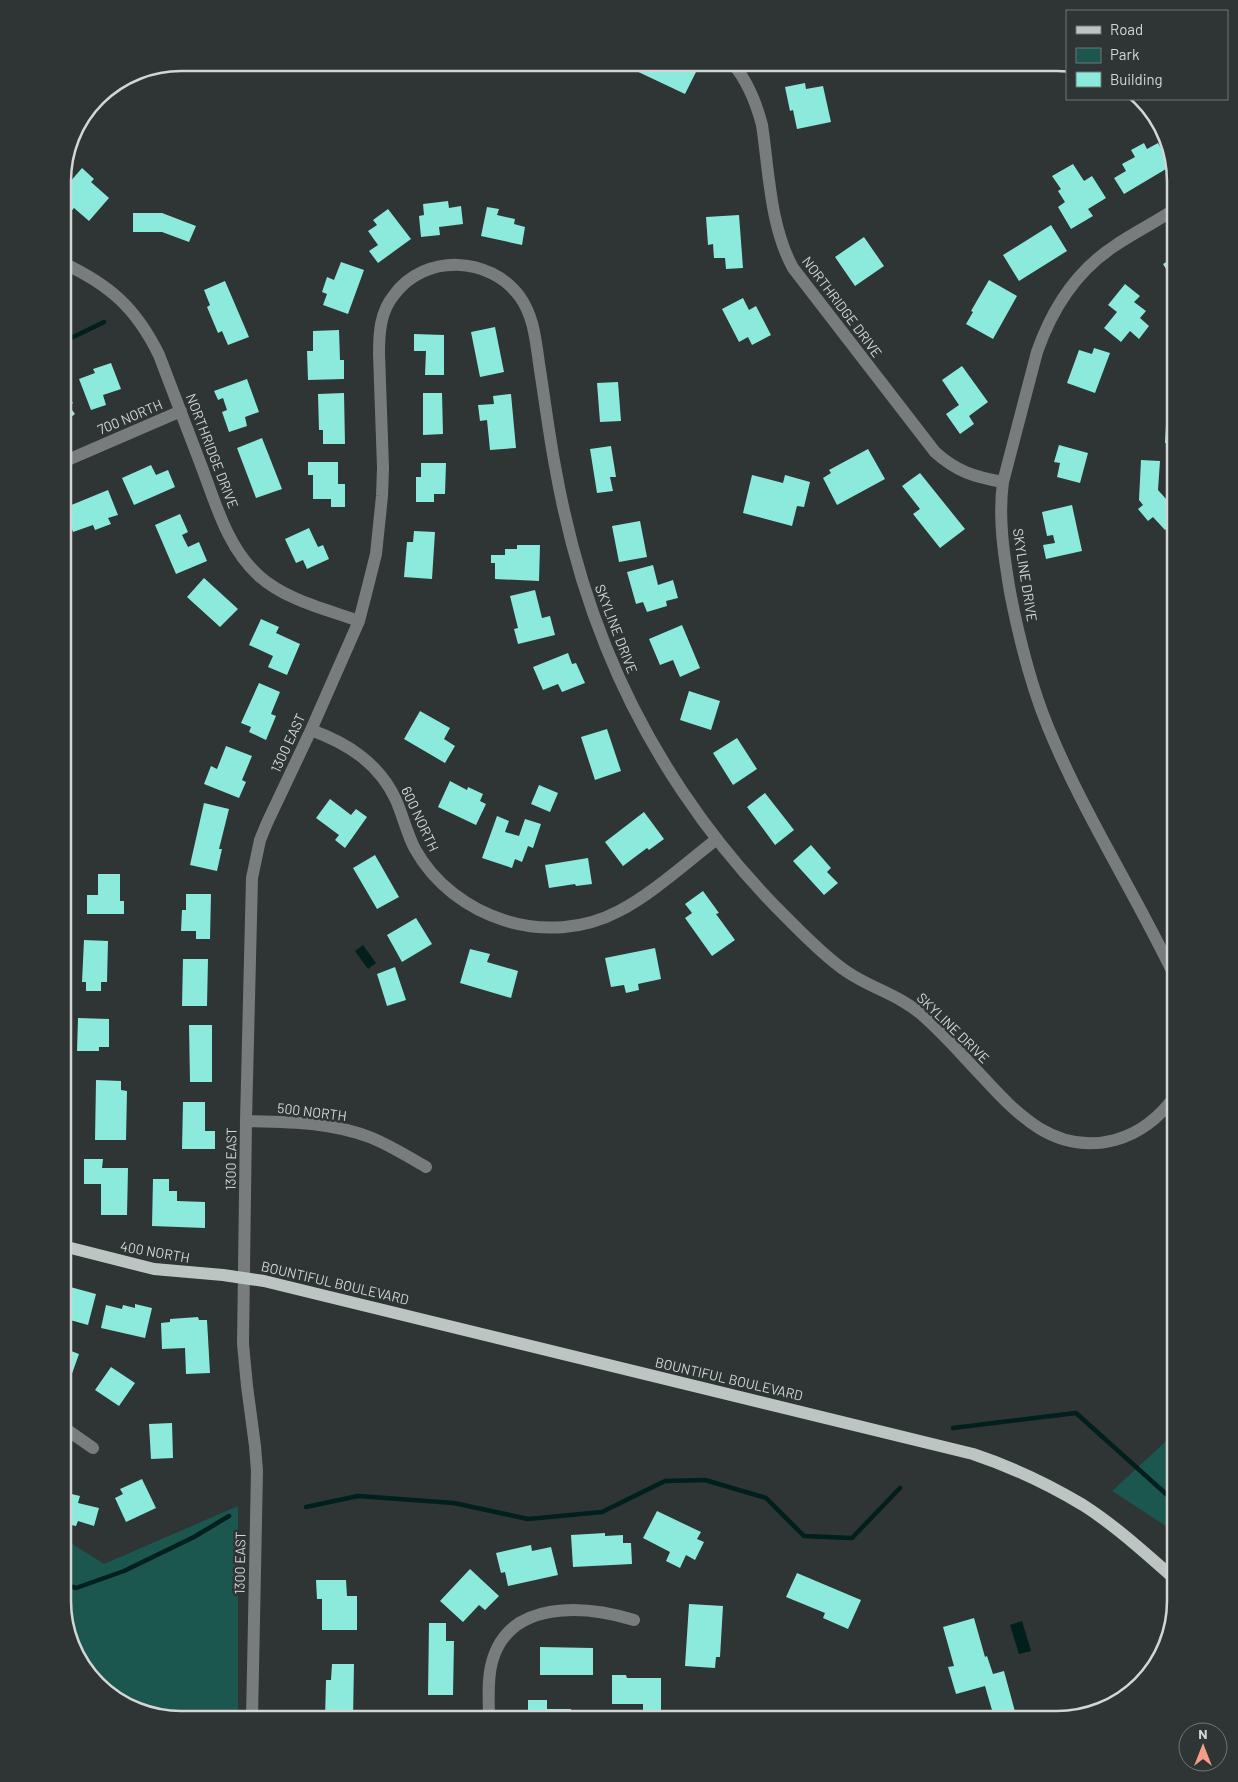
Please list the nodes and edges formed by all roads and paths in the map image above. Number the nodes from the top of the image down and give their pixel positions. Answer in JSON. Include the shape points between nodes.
{"nodes":[{"id":1,"x":738,"y":71,"type":"edge"},
{"id":2,"x":1167,"y":214,"type":"edge"},
{"id":3,"x":71,"y":268,"type":"edge"},
{"id":4,"x":181,"y":411,"type":"junction"},
{"id":5,"x":71,"y":459,"type":"edge"},
{"id":6,"x":1003,"y":482,"type":"junction"},
{"id":7,"x":359,"y":621,"type":"junction"},
{"id":8,"x":311,"y":730,"type":"junction"},
{"id":9,"x":717,"y":839,"type":"junction"},
{"id":10,"x":1167,"y":960,"type":"edge"},
{"id":11,"x":1167,"y":1106,"type":"edge"},
{"id":12,"x":246,"y":1122,"type":"junction"},
{"id":13,"x":426,"y":1167,"type":"dead end"},
{"id":14,"x":71,"y":1248,"type":"edge"},
{"id":15,"x":244,"y":1278,"type":"junction"},
{"id":16,"x":71,"y":1433,"type":"edge"},
{"id":17,"x":93,"y":1448,"type":"dead end"},
{"id":18,"x":1167,"y":1571,"type":"edge"},
{"id":19,"x":634,"y":1620,"type":"dead end"},
{"id":20,"x":252,"y":1711,"type":"edge"},
{"id":21,"x":489,"y":1711,"type":"edge"}],
"edges":[{"from":1,"to":6,"type":"street","name":"NORTHRIDGE DRIVE","via":[[758,108],[779,234],[799,279],[935,452],[964,473]]},
{"from":2,"to":6,"type":"street","name":"SKYLINE DRIVE","via":[[1094,261],[1061,300],[1036,352]]},
{"from":3,"to":4,"type":"street","name":"NORTHRIDGE DRIVE","via":[[100,284],[138,318],[160,355]]},
{"from":4,"to":5,"type":"street","name":"700 NORTH"},
{"from":4,"to":7,"type":"street","name":"NORTHRIDGE DRIVE","via":[[223,521],[247,564],[278,590]]},
{"from":6,"to":10,"type":"street","name":"SKYLINE DRIVE","via":[[1001,513],[1007,576],[1028,672],[1061,758]]},
{"from":7,"to":8,"type":"street","name":"1300 EAST"},
{"from":7,"to":9,"type":"street","name":"SKYLINE DRIVE","via":[[376,554],[382,496],[381,320],[395,293],[419,273],[452,264],[482,268],[518,294],[531,319],[570,541],[580,578],[619,679],[652,741]]},
{"from":8,"to":9,"type":"street","name":"600 NORTH","via":[[348,746],[376,769],[396,800],[416,850],[435,877],[462,901],[499,920],[560,928],[600,919],[635,902]]},
{"from":8,"to":12,"type":"street","name":"1300 EAST","via":[[260,840],[252,878]]},
{"from":9,"to":11,"type":"street","name":"SKYLINE DRIVE","via":[[765,896],[802,933],[841,968],[913,1007],[1031,1124],[1076,1142],[1107,1142],[1135,1132],[1158,1117]]},
{"from":12,"to":13,"type":"street","name":"500 NORTH","via":[[305,1123],[349,1130],[393,1148]]},
{"from":12,"to":15,"type":"street","name":"1300 EAST"},
{"from":14,"to":15,"type":"main road","name":"400 NORTH","via":[[154,1269]]},
{"from":15,"to":18,"type":"main road","name":"BOUNTIFUL BOULEVARD","via":[[973,1454],[1031,1476],[1085,1506]]},
{"from":15,"to":20,"type":"street","name":"1300 EAST","via":[[243,1344],[257,1471]]},
{"from":16,"to":17,"type":"street"},
{"from":19,"to":21,"type":"street","via":[[605,1613],[557,1611],[540,1613],[516,1625],[499,1645],[492,1662]]}]}
